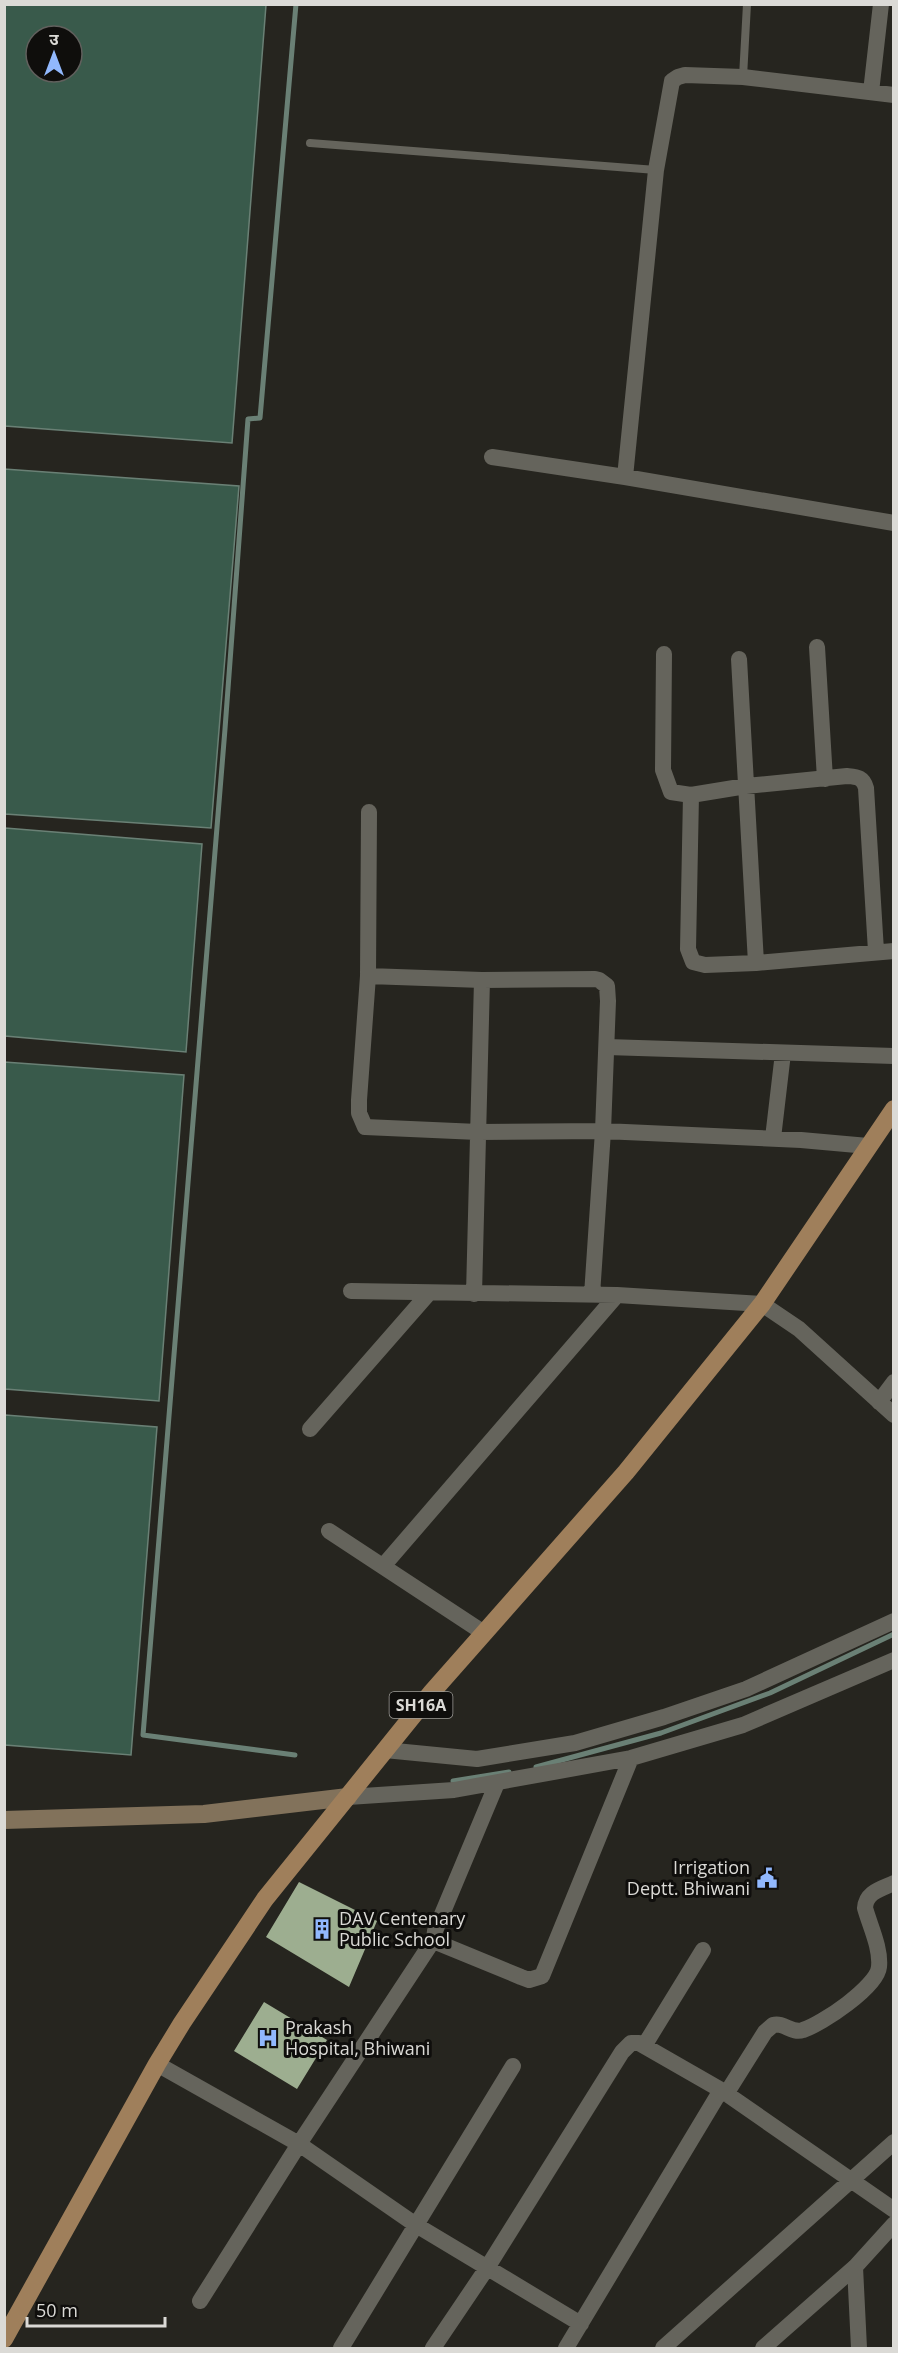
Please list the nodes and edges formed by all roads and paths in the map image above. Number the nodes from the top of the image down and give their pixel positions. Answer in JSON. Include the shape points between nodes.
{"nodes":[{"id":1,"x":747,"y":4,"type":"edge"},
{"id":2,"x":881,"y":4,"type":"edge"},
{"id":3,"x":743,"y":76,"type":"junction"},
{"id":4,"x":871,"y":92,"type":"junction"},
{"id":5,"x":894,"y":95,"type":"edge"},
{"id":6,"x":310,"y":143,"type":"dead end"},
{"id":7,"x":656,"y":170,"type":"junction"},
{"id":8,"x":492,"y":457,"type":"dead end"},
{"id":9,"x":625,"y":477,"type":"junction"},
{"id":10,"x":894,"y":523,"type":"edge"},
{"id":11,"x":817,"y":647,"type":"dead end"},
{"id":12,"x":664,"y":654,"type":"dead end"},
{"id":13,"x":739,"y":659,"type":"dead end"},
{"id":14,"x":825,"y":778,"type":"junction"},
{"id":15,"x":746,"y":786,"type":"junction"},
{"id":16,"x":691,"y":795,"type":"junction"},
{"id":17,"x":369,"y":812,"type":"dead end"},
{"id":18,"x":876,"y":951,"type":"junction"},
{"id":19,"x":894,"y":951,"type":"edge"},
{"id":20,"x":756,"y":963,"type":"junction"},
{"id":21,"x":368,"y":976,"type":"junction"},
{"id":22,"x":482,"y":980,"type":"junction"},
{"id":23,"x":607,"y":1047,"type":"junction"},
{"id":24,"x":783,"y":1053,"type":"junction"},
{"id":25,"x":894,"y":1056,"type":"edge"},
{"id":26,"x":894,"y":1109,"type":"edge"},
{"id":27,"x":603,"y":1131,"type":"junction"},
{"id":28,"x":478,"y":1132,"type":"junction"},
{"id":29,"x":774,"y":1138,"type":"junction"},
{"id":30,"x":868,"y":1146,"type":"junction"},
{"id":31,"x":351,"y":1291,"type":"dead end"},
{"id":32,"x":429,"y":1293,"type":"junction"},
{"id":33,"x":474,"y":1294,"type":"junction"},
{"id":34,"x":592,"y":1295,"type":"junction"},
{"id":35,"x":617,"y":1295,"type":"junction"},
{"id":36,"x":762,"y":1304,"type":"junction"},
{"id":37,"x":894,"y":1382,"type":"edge"},
{"id":38,"x":879,"y":1402,"type":"junction"},
{"id":39,"x":894,"y":1415,"type":"edge"},
{"id":40,"x":310,"y":1429,"type":"dead end"},
{"id":41,"x":328,"y":1531,"type":"dead end"},
{"id":42,"x":384,"y":1565,"type":"junction"},
{"id":43,"x":894,"y":1621,"type":"edge"},
{"id":44,"x":484,"y":1633,"type":"junction"},
{"id":45,"x":894,"y":1660,"type":"edge"},
{"id":46,"x":385,"y":1750,"type":"junction"},
{"id":47,"x":631,"y":1758,"type":"junction"},
{"id":48,"x":497,"y":1783,"type":"junction"},
{"id":49,"x":348,"y":1797,"type":"junction"},
{"id":50,"x":4,"y":1820,"type":"edge"},
{"id":51,"x":894,"y":1883,"type":"edge"},
{"id":52,"x":434,"y":1939,"type":"junction"},
{"id":53,"x":703,"y":1950,"type":"dead end"},
{"id":54,"x":644,"y":2046,"type":"junction"},
{"id":55,"x":157,"y":2064,"type":"junction"},
{"id":56,"x":513,"y":2066,"type":"dead end"},
{"id":57,"x":723,"y":2092,"type":"junction"},
{"id":58,"x":894,"y":2142,"type":"edge"},
{"id":59,"x":298,"y":2145,"type":"junction"},
{"id":60,"x":851,"y":2180,"type":"junction"},
{"id":61,"x":894,"y":2210,"type":"edge"},
{"id":62,"x":416,"y":2225,"type":"junction"},
{"id":63,"x":890,"y":2233,"type":"edge"},
{"id":64,"x":855,"y":2267,"type":"junction"},
{"id":65,"x":487,"y":2268,"type":"junction"},
{"id":66,"x":200,"y":2301,"type":"dead end"},
{"id":67,"x":581,"y":2324,"type":"junction"},
{"id":68,"x":4,"y":2340,"type":"edge"},
{"id":69,"x":341,"y":2349,"type":"edge"},
{"id":70,"x":433,"y":2349,"type":"edge"},
{"id":71,"x":566,"y":2349,"type":"edge"},
{"id":72,"x":663,"y":2349,"type":"edge"},
{"id":73,"x":763,"y":2349,"type":"edge"},
{"id":74,"x":859,"y":2349,"type":"edge"}],
"edges":[{"from":1,"to":3,"type":"lane"},
{"from":2,"to":4,"type":"street"},
{"from":3,"to":4,"type":"street"},
{"from":3,"to":7,"type":"street","via":[[685,75],[674,79]]},
{"from":4,"to":5,"type":"street"},
{"from":6,"to":7,"type":"lane"},
{"from":7,"to":9,"type":"street"},
{"from":8,"to":9,"type":"street"},
{"from":9,"to":10,"type":"street"},
{"from":11,"to":14,"type":"street"},
{"from":12,"to":16,"type":"street","via":[[663,770],[671,792]]},
{"from":13,"to":15,"type":"street"},
{"from":14,"to":15,"type":"street"},
{"from":14,"to":18,"type":"street","via":[[858,777],[866,788]]},
{"from":15,"to":16,"type":"street"},
{"from":15,"to":20,"type":"street"},
{"from":16,"to":20,"type":"street","via":[[689,955],[693,962],[705,965]]},
{"from":17,"to":21,"type":"street"},
{"from":18,"to":19,"type":"street"},
{"from":18,"to":20,"type":"street"},
{"from":21,"to":22,"type":"street"},
{"from":21,"to":28,"type":"street","via":[[359,1100],[362,1125],[369,1129]]},
{"from":22,"to":23,"type":"street","via":[[599,980],[608,992]]},
{"from":22,"to":28,"type":"street"},
{"from":23,"to":24,"type":"street"},
{"from":23,"to":27,"type":"street"},
{"from":24,"to":25,"type":"street"},
{"from":24,"to":29,"type":"street"},
{"from":26,"to":30,"type":"main road","number":"SH16A"},
{"from":27,"to":28,"type":"street"},
{"from":27,"to":29,"type":"street"},
{"from":27,"to":34,"type":"street"},
{"from":28,"to":33,"type":"street"},
{"from":29,"to":30,"type":"street"},
{"from":30,"to":36,"type":"main road","number":"SH16A"},
{"from":31,"to":32,"type":"street"},
{"from":32,"to":33,"type":"street"},
{"from":32,"to":40,"type":"street"},
{"from":33,"to":34,"type":"street"},
{"from":34,"to":35,"type":"street"},
{"from":35,"to":36,"type":"street"},
{"from":35,"to":42,"type":"street"},
{"from":36,"to":38,"type":"street","via":[[800,1329]]},
{"from":36,"to":44,"type":"main road","number":"SH16A","via":[[626,1472]]},
{"from":37,"to":38,"type":"street"},
{"from":38,"to":39,"type":"street"},
{"from":41,"to":42,"type":"street"},
{"from":42,"to":44,"type":"street"},
{"from":43,"to":46,"type":"street","via":[[746,1689],[575,1743],[477,1759]]},
{"from":44,"to":46,"type":"main road","number":"SH16A"},
{"from":45,"to":47,"type":"street","via":[[743,1725]]},
{"from":46,"to":49,"type":"main road","number":"SH16A"},
{"from":47,"to":48,"type":"street"},
{"from":47,"to":52,"type":"street","via":[[542,1976],[529,1980]]},
{"from":48,"to":49,"type":"street"},
{"from":48,"to":52,"type":"street"},
{"from":49,"to":50,"type":"street","via":[[204,1814]]},
{"from":49,"to":55,"type":"main road","number":"SH16A","via":[[265,1899]]},
{"from":51,"to":57,"type":"street","via":[[870,1894],[866,1902],[880,1961],[876,1977],[852,2001],[805,2030],[773,2025]]},
{"from":52,"to":59,"type":"street"},
{"from":53,"to":54,"type":"street"},
{"from":54,"to":57,"type":"street"},
{"from":54,"to":65,"type":"street","via":[[636,2043],[624,2048]]},
{"from":55,"to":59,"type":"street"},
{"from":55,"to":68,"type":"main road","number":"SH16A"},
{"from":56,"to":62,"type":"street"},
{"from":57,"to":60,"type":"street"},
{"from":57,"to":67,"type":"street"},
{"from":58,"to":60,"type":"street"},
{"from":59,"to":62,"type":"street"},
{"from":59,"to":66,"type":"street"},
{"from":60,"to":61,"type":"street"},
{"from":60,"to":72,"type":"street"},
{"from":62,"to":65,"type":"street"},
{"from":62,"to":69,"type":"street"},
{"from":63,"to":64,"type":"street"},
{"from":64,"to":73,"type":"street"},
{"from":64,"to":74,"type":"street"},
{"from":65,"to":67,"type":"street"},
{"from":65,"to":70,"type":"street"},
{"from":67,"to":71,"type":"street"}]}
